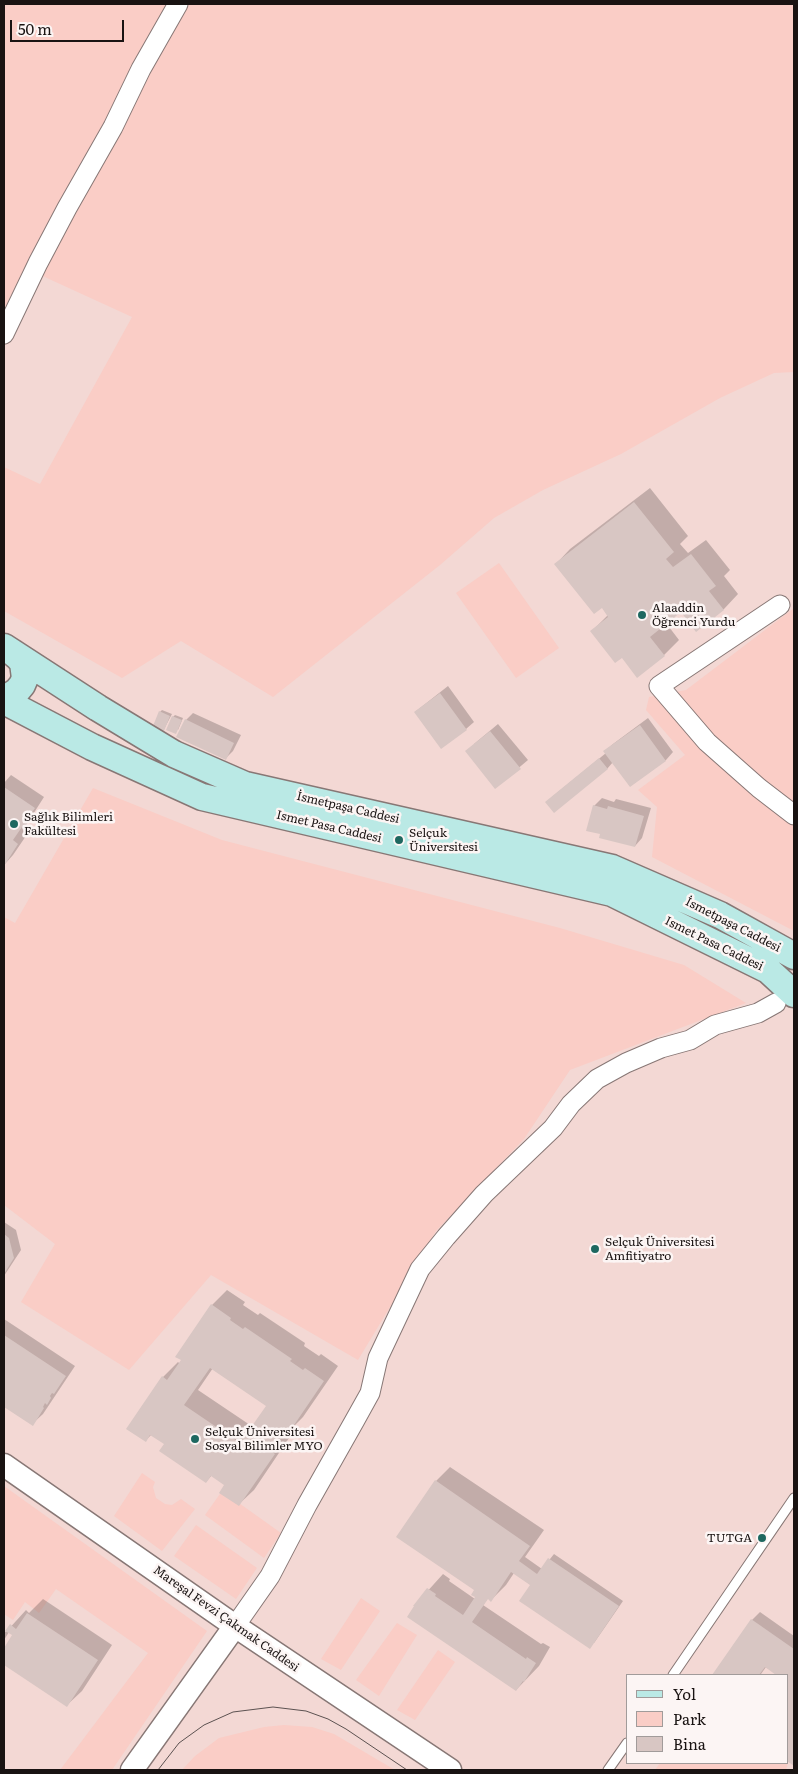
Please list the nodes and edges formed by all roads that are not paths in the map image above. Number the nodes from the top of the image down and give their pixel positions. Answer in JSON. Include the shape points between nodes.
{"nodes":[{"id":1,"x":178,"y":4,"type":"edge"},
{"id":2,"x":4,"y":334,"type":"edge"},
{"id":3,"x":780,"y":605,"type":"dead end"},
{"id":4,"x":6,"y":650,"type":"edge"},
{"id":5,"x":4,"y":697,"type":"edge"},
{"id":6,"x":4,"y":701,"type":"edge"},
{"id":7,"x":793,"y":813,"type":"edge"},
{"id":8,"x":794,"y":956,"type":"edge"},
{"id":9,"x":785,"y":998,"type":"edge"},
{"id":10,"x":4,"y":1465,"type":"edge"},
{"id":11,"x":794,"y":1498,"type":"edge"},
{"id":12,"x":235,"y":1626,"type":"junction"},
{"id":13,"x":674,"y":1674,"type":"edge"},
{"id":14,"x":626,"y":1744,"type":"edge"},
{"id":15,"x":132,"y":1770,"type":"edge"},
{"id":16,"x":450,"y":1770,"type":"edge"},
{"id":17,"x":608,"y":1770,"type":"edge"}],
"edges":[{"from":1,"to":2,"type":"street","via":[[58,224]]},
{"from":3,"to":7,"type":"street","via":[[660,686],[707,742]]},
{"from":4,"to":5,"type":"main road","via":[[23,663],[25,678],[17,691]]},
{"from":4,"to":8,"type":"main road","name":"İsmetpaşa Caddesi","via":[[174,754],[245,785],[612,868],[720,915]]},
{"from":6,"to":9,"type":"main road","name":"Ismet Pasa Caddesi","via":[[92,748],[202,797],[612,893],[768,970]]},
{"from":9,"to":12,"type":"street","via":[[758,1013],[715,1025],[690,1040],[626,1063],[597,1079],[446,1236],[417,1275],[378,1358],[370,1392],[355,1420],[270,1576]]},
{"from":10,"to":12,"type":"street","name":"Mareşal Fevzi Çakmak Caddesi"},
{"from":11,"to":13,"type":"lane"},
{"from":12,"to":15,"type":"street"},
{"from":12,"to":16,"type":"street","name":"Mareşal Fevzi Çakmak Caddesi"},
{"from":14,"to":17,"type":"lane"}]}
